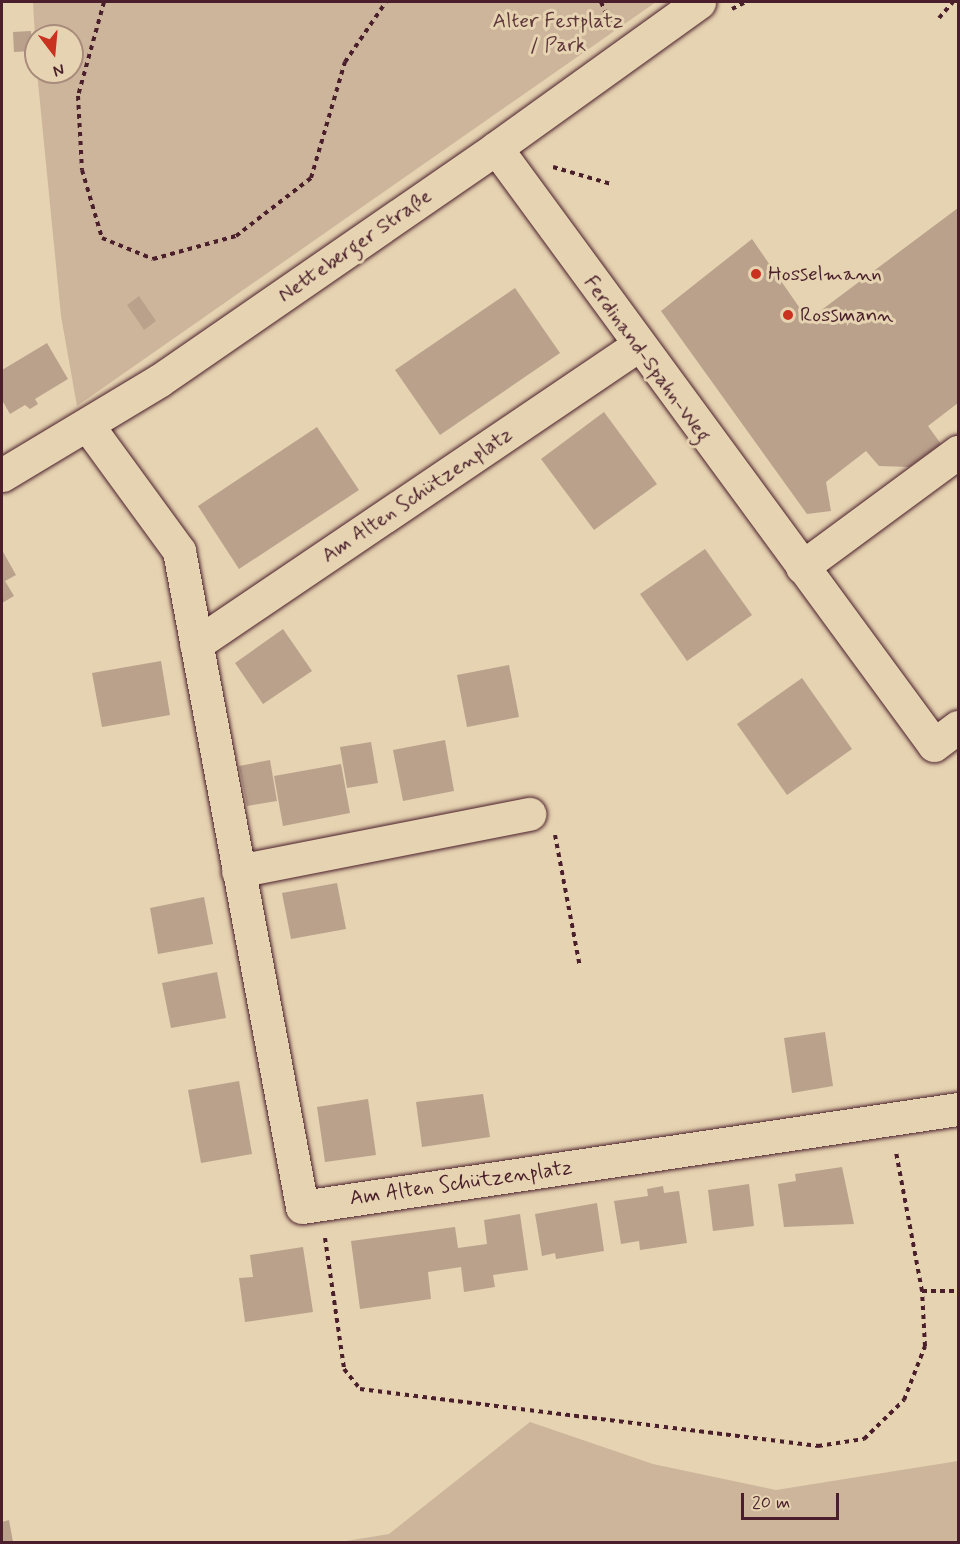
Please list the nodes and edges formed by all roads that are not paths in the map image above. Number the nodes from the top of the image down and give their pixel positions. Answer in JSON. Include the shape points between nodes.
{"nodes":[{"id":1,"x":699,"y":2,"type":"edge"},
{"id":2,"x":496,"y":148,"type":"junction"},
{"id":3,"x":637,"y":346,"type":"junction"},
{"id":4,"x":88,"y":426,"type":"junction"},
{"id":5,"x":958,"y":452,"type":"edge"},
{"id":6,"x":2,"y":475,"type":"edge"},
{"id":7,"x":802,"y":567,"type":"junction"},
{"id":8,"x":196,"y":644,"type":"junction"},
{"id":9,"x":958,"y":727,"type":"edge"},
{"id":10,"x":529,"y":814,"type":"road end"},
{"id":11,"x":238,"y":871,"type":"junction"},
{"id":12,"x":958,"y":1109,"type":"edge"}],
"edges":[{"from":1,"to":2,"type":"street","name":"Netteberger Straße"},
{"from":2,"to":3,"type":"street","name":"Ferdinand-Spahn-Weg"},
{"from":2,"to":4,"type":"street","name":"Netteberger Straße"},
{"from":3,"to":7,"type":"street","name":"Ferdinand-Spahn-Weg"},
{"from":3,"to":8,"type":"street","name":"Am Alten Schützenplatz"},
{"from":4,"to":6,"type":"street","name":"Netteberger Straße"},
{"from":4,"to":8,"type":"street","name":"Am Alten Schützenplatz","via":[[179,551]]},
{"from":5,"to":7,"type":"street"},
{"from":7,"to":9,"type":"street","name":"Ferdinand-Spahn-Weg","via":[[934,745]]},
{"from":8,"to":11,"type":"street","name":"Am Alten Schützenplatz"},
{"from":10,"to":11,"type":"street"},
{"from":11,"to":12,"type":"street","name":"Am Alten Schützenplatz","via":[[302,1207]]}]}
